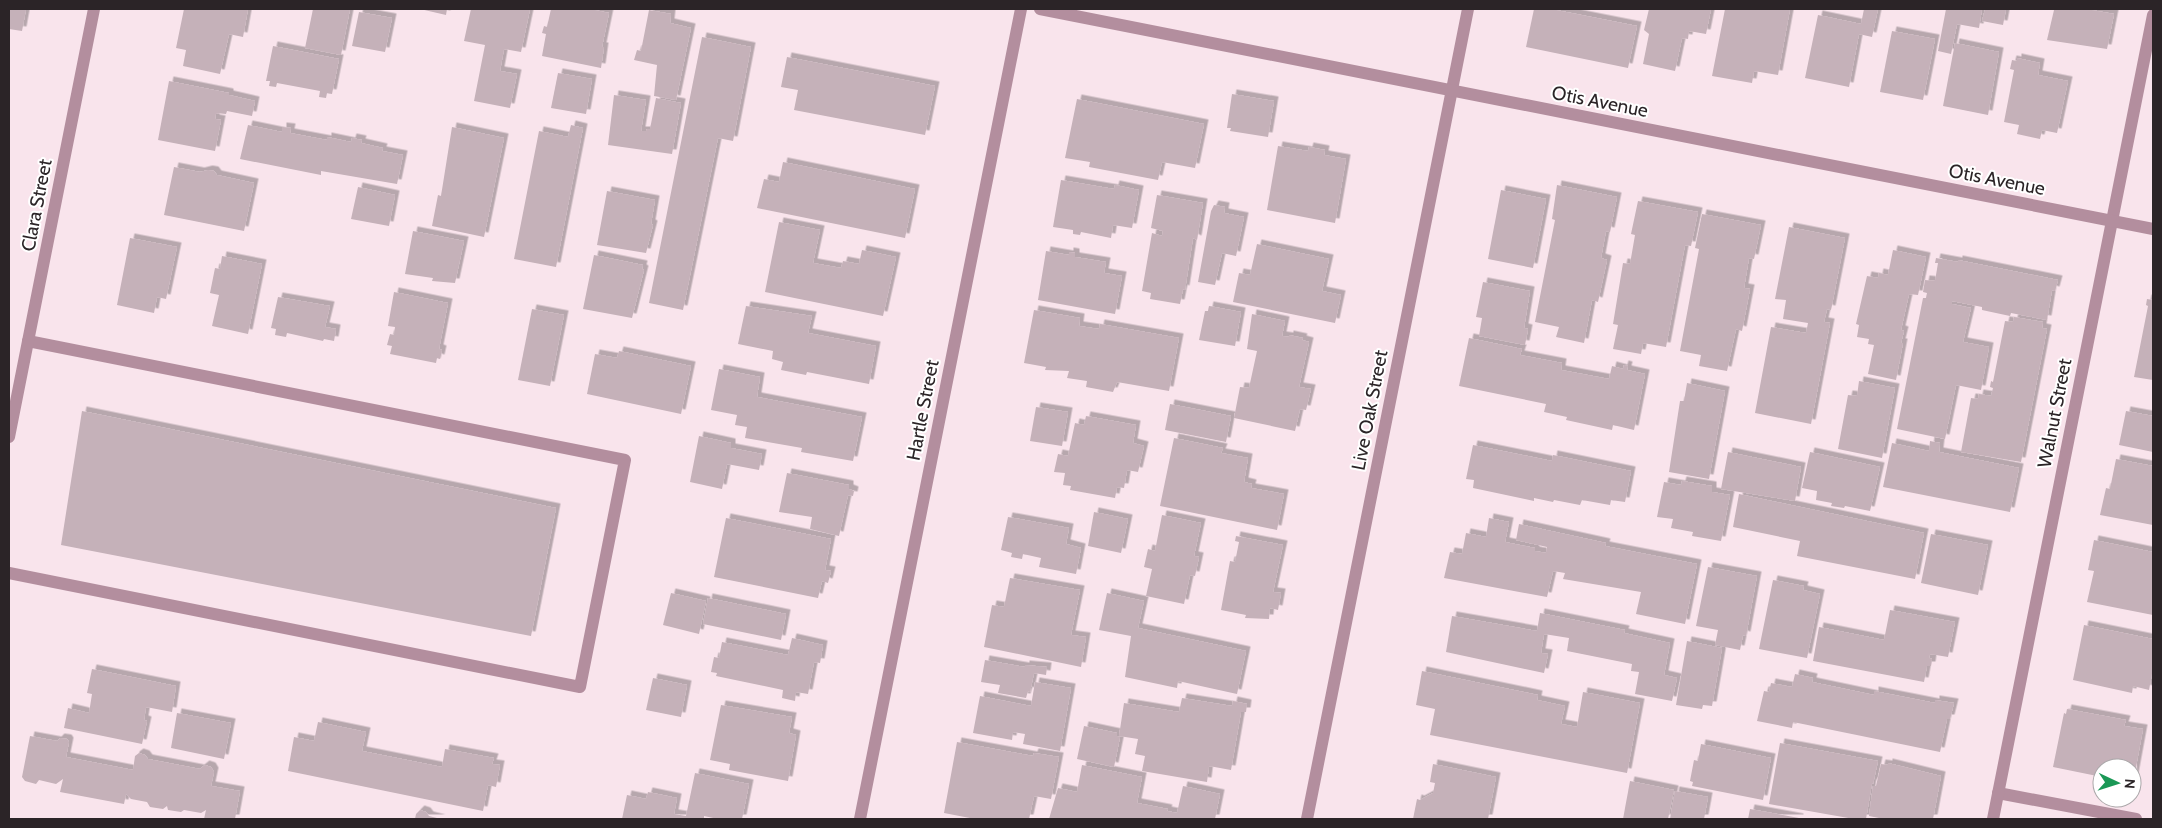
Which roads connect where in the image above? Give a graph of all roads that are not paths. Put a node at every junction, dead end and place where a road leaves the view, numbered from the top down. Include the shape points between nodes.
1 (94, 9) edge
2 (1021, 9) edge
3 (1040, 9) edge
4 (1468, 9) edge
5 (2153, 14) edge
6 (1452, 90) junction
7 (2112, 221) junction
8 (2153, 229) edge
9 (28, 341) junction
10 (9, 437) edge
11 (9, 573) edge
12 (1998, 793) junction
13 (860, 819) edge
14 (1307, 819) edge
15 (1993, 819) edge
16 (2136, 819) edge

1 - 9 street, Clara Street
2 - 13 street, Hartle Street
3 - 6 street, Otis Avenue
4 - 6 street, Live Oak Street
5 - 7 street, Walnut Street
6 - 7 street, Otis Avenue
6 - 14 street, Live Oak Street
7 - 8 street, Otis Avenue
7 - 12 street, Walnut Street
9 - 10 street, Clara Street
9 - 11 street via 625,460 580,687
12 - 15 street, Walnut Street
12 - 16 street

